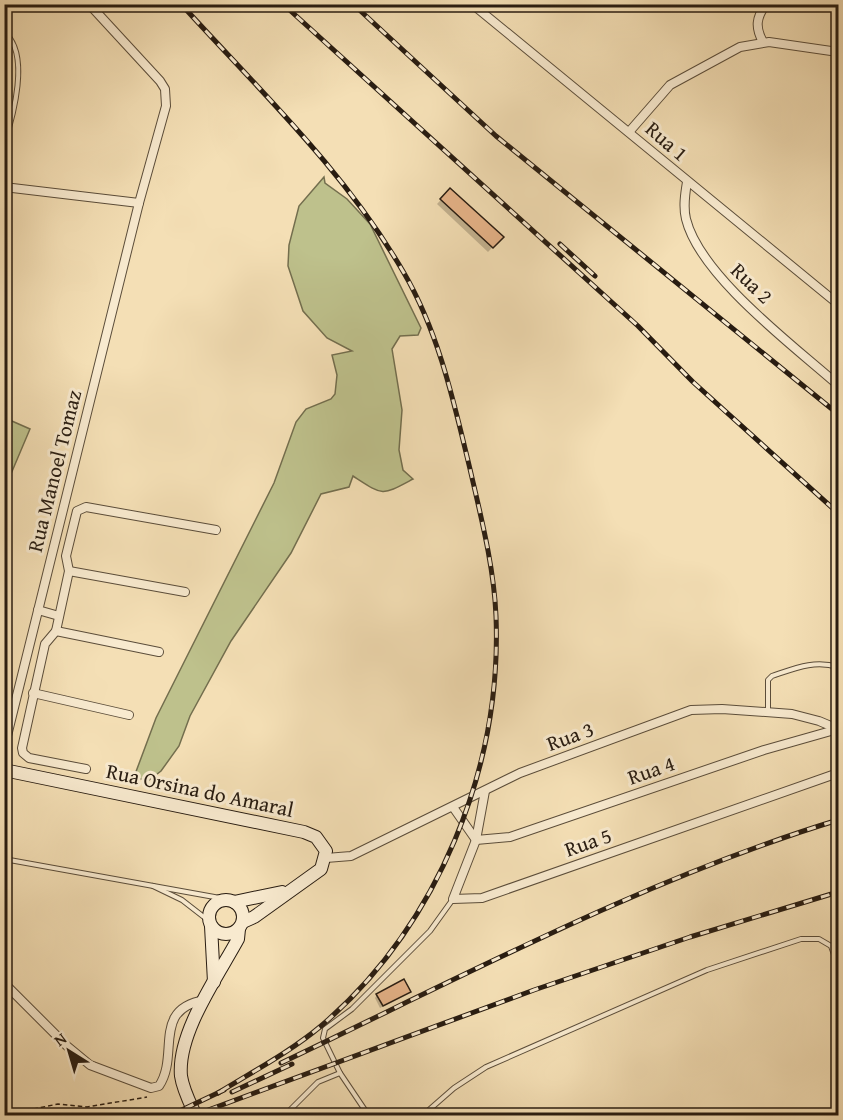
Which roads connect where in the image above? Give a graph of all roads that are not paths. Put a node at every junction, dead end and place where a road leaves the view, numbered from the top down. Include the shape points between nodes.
1 (89, 4) edge
2 (472, 4) edge
3 (766, 4) edge
4 (4, 32) edge
5 (763, 42) junction
6 (838, 52) edge
7 (4, 110) edge
8 (12, 112) junction
9 (629, 132) junction
10 (4, 144) edge
11 (687, 182) junction
12 (4, 187) edge
13 (139, 203) junction
14 (838, 304) edge
15 (838, 385) edge
16 (216, 531) dead end
17 (69, 571) junction
18 (184, 592) dead end
19 (38, 610) junction
20 (59, 616) junction
21 (56, 631) junction
22 (159, 652) dead end
23 (838, 667) edge
24 (33, 693) junction
25 (768, 712) junction
26 (129, 715) dead end
27 (838, 729) edge
28 (4, 748) edge
29 (86, 769) dead end
30 (4, 770) edge
31 (838, 773) edge
32 (485, 791) junction
33 (453, 807) junction
34 (476, 840) junction
35 (326, 858) junction
36 (4, 859) edge
37 (147, 884) junction
38 (292, 888) junction
39 (453, 899) junction
40 (232, 901) junction
41 (210, 923) junction
42 (241, 925) junction
43 (838, 966) edge
44 (4, 983) edge
45 (214, 983) junction
46 (205, 1000) junction
47 (340, 1073) junction
48 (196, 1116) edge
49 (284, 1116) edge
50 (369, 1116) edge
51 (422, 1116) edge

1 - 13 street, Rua Manoel Tomaz via 160,81 167,98
2 - 9 street, Rua 1
3 - 5 street via 757,26
4 - 8 lane via 15,45 17,56 18,80
5 - 6 street
5 - 9 street via 728,52 670,86
7 - 8 lane
8 - 10 lane
9 - 11 street, Rua 1
11 - 14 street, Rua 1
11 - 15 street, Rua 2 via 687,222 714,271
12 - 13 street
13 - 19 street, Rua Manoel Tomaz
16 - 17 street via 82,508 77,511 66,556
17 - 18 street
17 - 20 street
19 - 20 street
19 - 28 street, Rua Manoel Tomaz
20 - 21 street
21 - 22 street
21 - 24 street via 45,644
23 - 25 lane via 812,663 772,676 768,680
24 - 26 street
24 - 29 street via 23,753 29,758
25 - 27 street, Rua 3 via 810,718
25 - 32 street, Rua 3 via 691,710 520,773
27 - 34 street, Rua 4 via 510,837
30 - 35 street, Rua Orsina do Amaral via 304,832 322,844
31 - 39 street, Rua 5 via 482,898
32 - 33 street, Rua 3
32 - 34 street
33 - 34 street
33 - 35 street, Rua 3 via 351,856
34 - 39 street
35 - 38 street via 321,869
36 - 37 lane
37 - 40 lane
37 - 41 lane via 182,900
38 - 40 street
38 - 42 street
39 - 47 lane via 430,931 352,1009 325,1029 323,1038
40 - 41 street via 214,905
40 - 42 street via 243,912
41 - 42 street via 215,931 227,935
41 - 45 street
42 - 45 street via 238,939
43 - 51 lane via 831,946 819,939 801,939 707,970 486,1067
44 - 46 street via 90,1065 151,1088 164,1079 173,1021 187,1003
45 - 46 street
46 - 48 street via 183,1049 181,1066 185,1091
47 - 49 lane via 318,1082
47 - 50 lane

